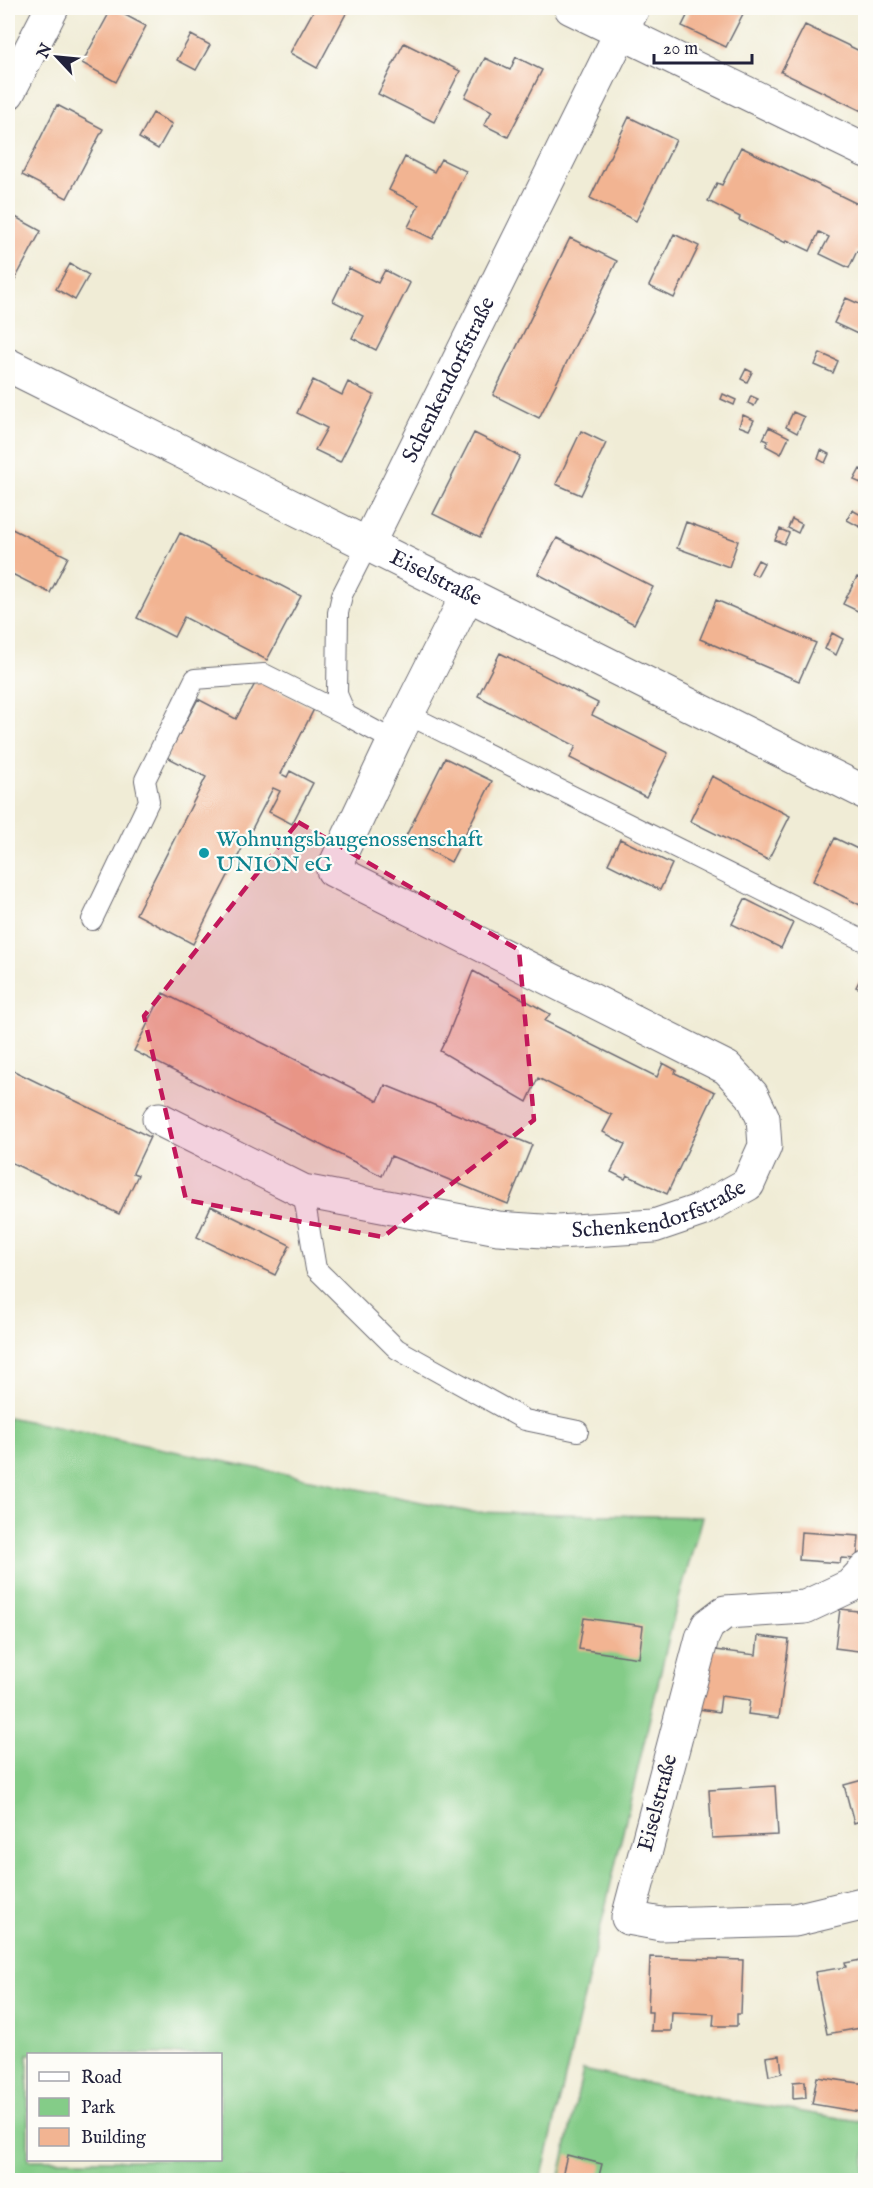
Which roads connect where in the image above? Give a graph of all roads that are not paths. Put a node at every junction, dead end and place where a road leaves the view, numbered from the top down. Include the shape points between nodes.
1 (52, 8) edge
2 (572, 8) edge
3 (627, 20) edge
4 (8, 93) edge
5 (866, 151) edge
6 (8, 365) edge
7 (368, 544) junction
8 (468, 594) junction
9 (346, 715) junction
10 (400, 728) junction
11 (866, 793) edge
12 (92, 920) dead end
13 (866, 942) edge
14 (159, 1119) dead end
15 (303, 1191) junction
16 (578, 1431) dead end
17 (866, 1569) edge
18 (866, 1904) edge

1 - 4 street
2 - 3 street
3 - 5 street
3 - 7 street, Schenkendorfstraße
6 - 7 street, Eiselstraße
7 - 8 street, Eiselstraße
7 - 9 lane, Schenkendorfstraße via 342,595 338,614 337,694
8 - 10 street, Schenkendorfstraße
8 - 11 street, Eiselstraße
9 - 10 lane
9 - 12 lane via 264,674 195,680 145,780 149,801
10 - 13 lane
10 - 15 street, Schenkendorfstraße via 333,870 728,1068 756,1102 763,1118 765,1146 748,1184 701,1210 654,1226 558,1232 498,1228
14 - 15 street, Schenkendorfstraße
15 - 16 lane via 316,1269 397,1349 525,1420
17 - 18 street, Eiselstraße via 850,1586 805,1607 725,1612 708,1625 628,1918 661,1924 795,1920

